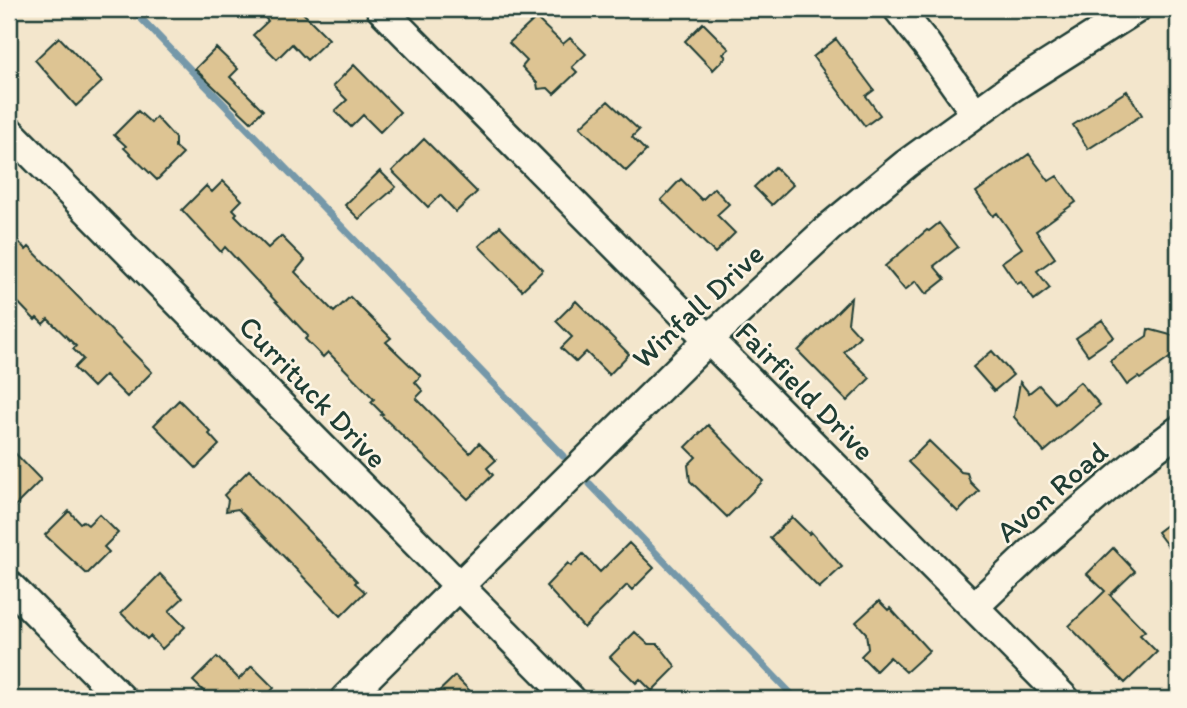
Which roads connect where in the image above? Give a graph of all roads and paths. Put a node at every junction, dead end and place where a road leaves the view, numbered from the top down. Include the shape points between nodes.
1 (381, 9) edge
2 (898, 9) edge
3 (1136, 9) edge
4 (975, 113) junction
5 (9, 131) edge
6 (708, 340) junction
7 (1178, 431) edge
8 (9, 586) edge
9 (459, 586) junction
10 (974, 607) junction
11 (122, 699) edge
12 (345, 699) edge
13 (570, 699) edge
14 (1065, 699) edge

1 - 6 street, Fairfield Drive
2 - 4 street
3 - 4 street, Winfall Drive
4 - 6 street, Winfall Drive via 842,216
5 - 9 street, Currituck Drive
6 - 9 street, Winfall Drive
6 - 10 street, Fairfield Drive
7 - 10 street, Avon Road via 1043,542
8 - 11 street
9 - 12 street, Winfall Drive
9 - 13 street, Currituck Drive
10 - 14 street, Fairfield Drive

